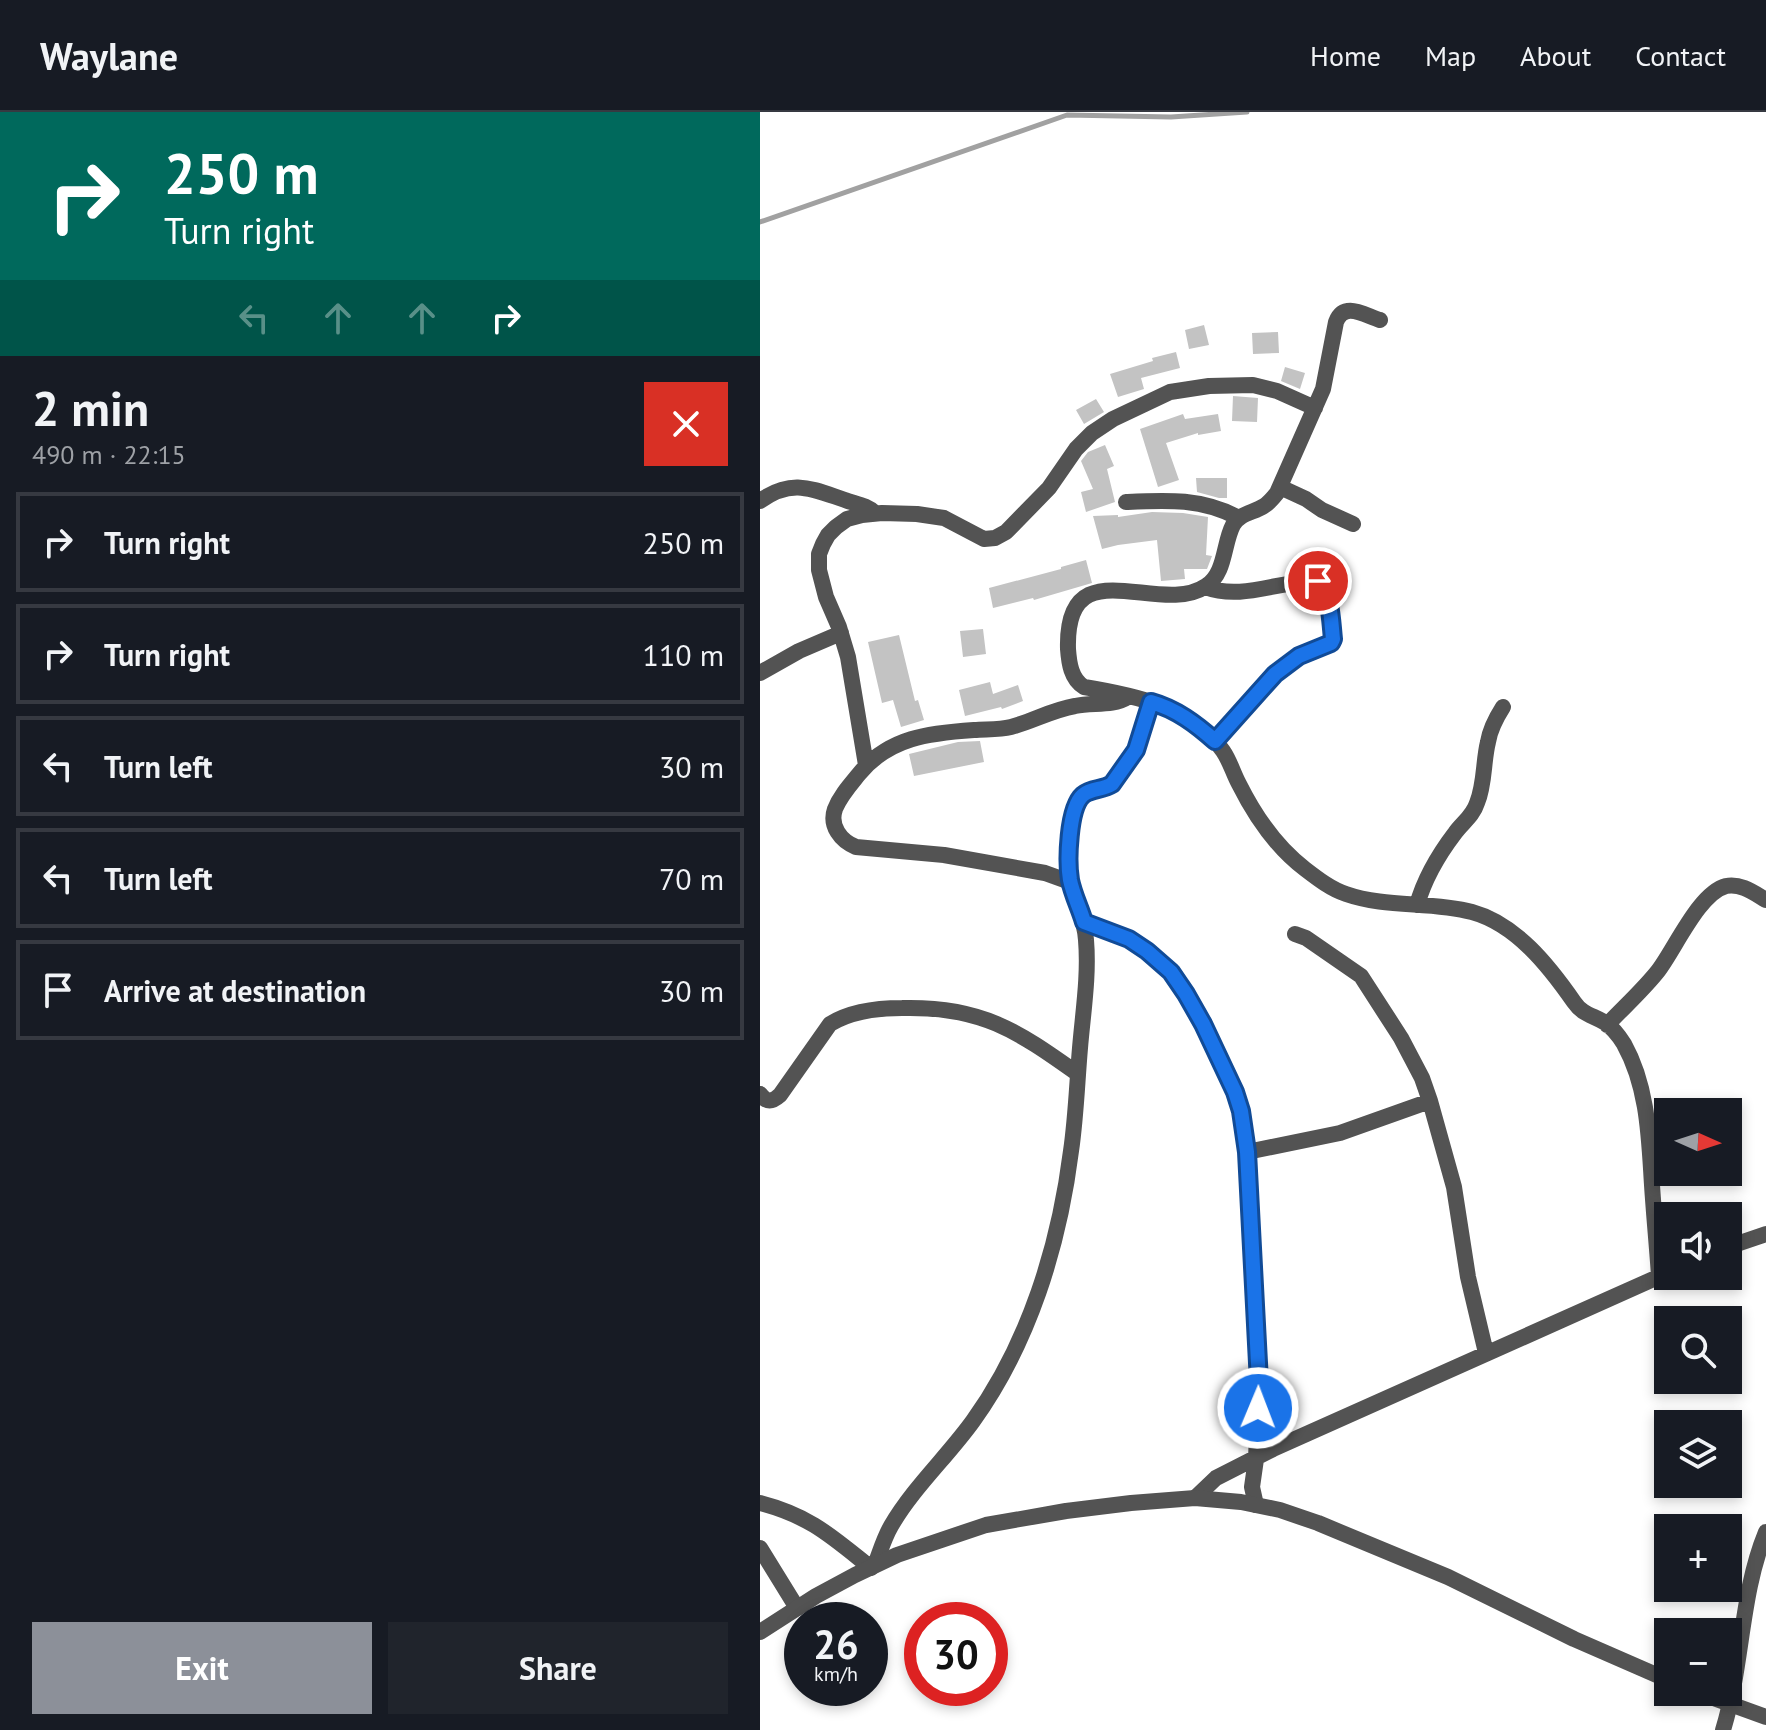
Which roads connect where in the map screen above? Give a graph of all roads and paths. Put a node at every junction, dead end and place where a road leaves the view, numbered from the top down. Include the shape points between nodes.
1 (1380, 320) dead end
2 (1315, 408) junction
3 (1280, 487) junction
4 (760, 501) edge
5 (1126, 502) dead end
6 (876, 514) junction
7 (1239, 518) junction
8 (1353, 524) dead end
9 (1205, 587) junction
10 (841, 633) junction
11 (760, 673) edge
12 (1129, 696) junction
13 (1151, 702) junction
14 (1503, 707) dead end
15 (1215, 741) junction
16 (866, 765) junction
17 (1070, 882) junction
18 (1766, 900) edge
19 (1417, 905) junction
20 (1084, 922) junction
21 (1295, 934) dead end
22 (1607, 1025) junction
23 (1078, 1074) junction
24 (760, 1094) edge
25 (1430, 1101) junction
26 (1247, 1152) junction
27 (1656, 1202) edge
28 (1766, 1234) edge
29 (1742, 1242) edge
30 (1654, 1278) edge
31 (1486, 1353) junction
32 (1256, 1459) junction
33 (1195, 1498) junction
34 (760, 1503) edge
35 (1256, 1505) junction
36 (1766, 1532) edge
37 (760, 1548) edge
38 (873, 1566) junction
39 (793, 1602) edge
40 (806, 1602) edge
41 (784, 1616) edge
42 (1742, 1631) edge
43 (760, 1632) edge
44 (1654, 1674) edge
45 (1730, 1706) edge
46 (1733, 1706) edge
47 (1766, 1717) edge
48 (1723, 1730) edge

1 - 2 street via 1354,311 1339,314
2 - 3 street
2 - 6 street via 1253,385 1170,392 1085,439 1049,488 995,538 984,539 935,516
3 - 7 street via 1266,505
3 - 8 street
4 - 6 street via 779,490 803,486
5 - 7 street via 1181,501 1217,507
6 - 10 street via 847,519 828,535 819,554 822,583
7 - 9 street via 1218,571
9 - 12 street via 1163,595 1107,590 1077,606 1069,630 1073,674 1084,687
9 - 15 street via 1237,592 1318,581 1324,587 1333,639 1275,674
10 - 11 street
10 - 16 street
12 - 13 street
12 - 16 street via 1112,704 1062,708 1011,727 908,740
13 - 15 street via 1186,718
13 - 17 street via 1136,750 1112,784 1087,792 1077,805
14 - 19 street via 1488,741 1478,803 1445,847
15 - 19 street via 1255,812 1291,857 1348,895
16 - 17 street via 834,813 836,830 850,845 944,855
17 - 20 street
18 - 22 street via 1736,885 1710,895 1658,971
19 - 22 street via 1470,912 1499,923 1556,976 1579,1009
20 - 23 street via 1086,987
20 - 26 street via 1129,939 1171,972 1235,1092
21 - 25 street via 1361,976 1401,1038
22 - 27 street via 1630,1057 1644,1101
23 - 24 street via 1029,1039 969,1013 885,1008 830,1024 780,1095 769,1101
23 - 38 street via 1072,1150 1057,1230 1017,1345 971,1424 891,1526
25 - 26 street via 1362,1127
25 - 31 street via 1454,1187
26 - 32 street via 1259,1382
28 - 29 street
30 - 31 street
31 - 32 street
32 - 33 street via 1216,1478
32 - 35 street
33 - 35 street
33 - 38 street via 986,1525
34 - 38 street via 815,1524
35 - 44 street via 1386,1550
36 - 42 street via 1752,1570
37 - 39 street
38 - 40 street
41 - 43 street
45 - 48 street
46 - 47 street

